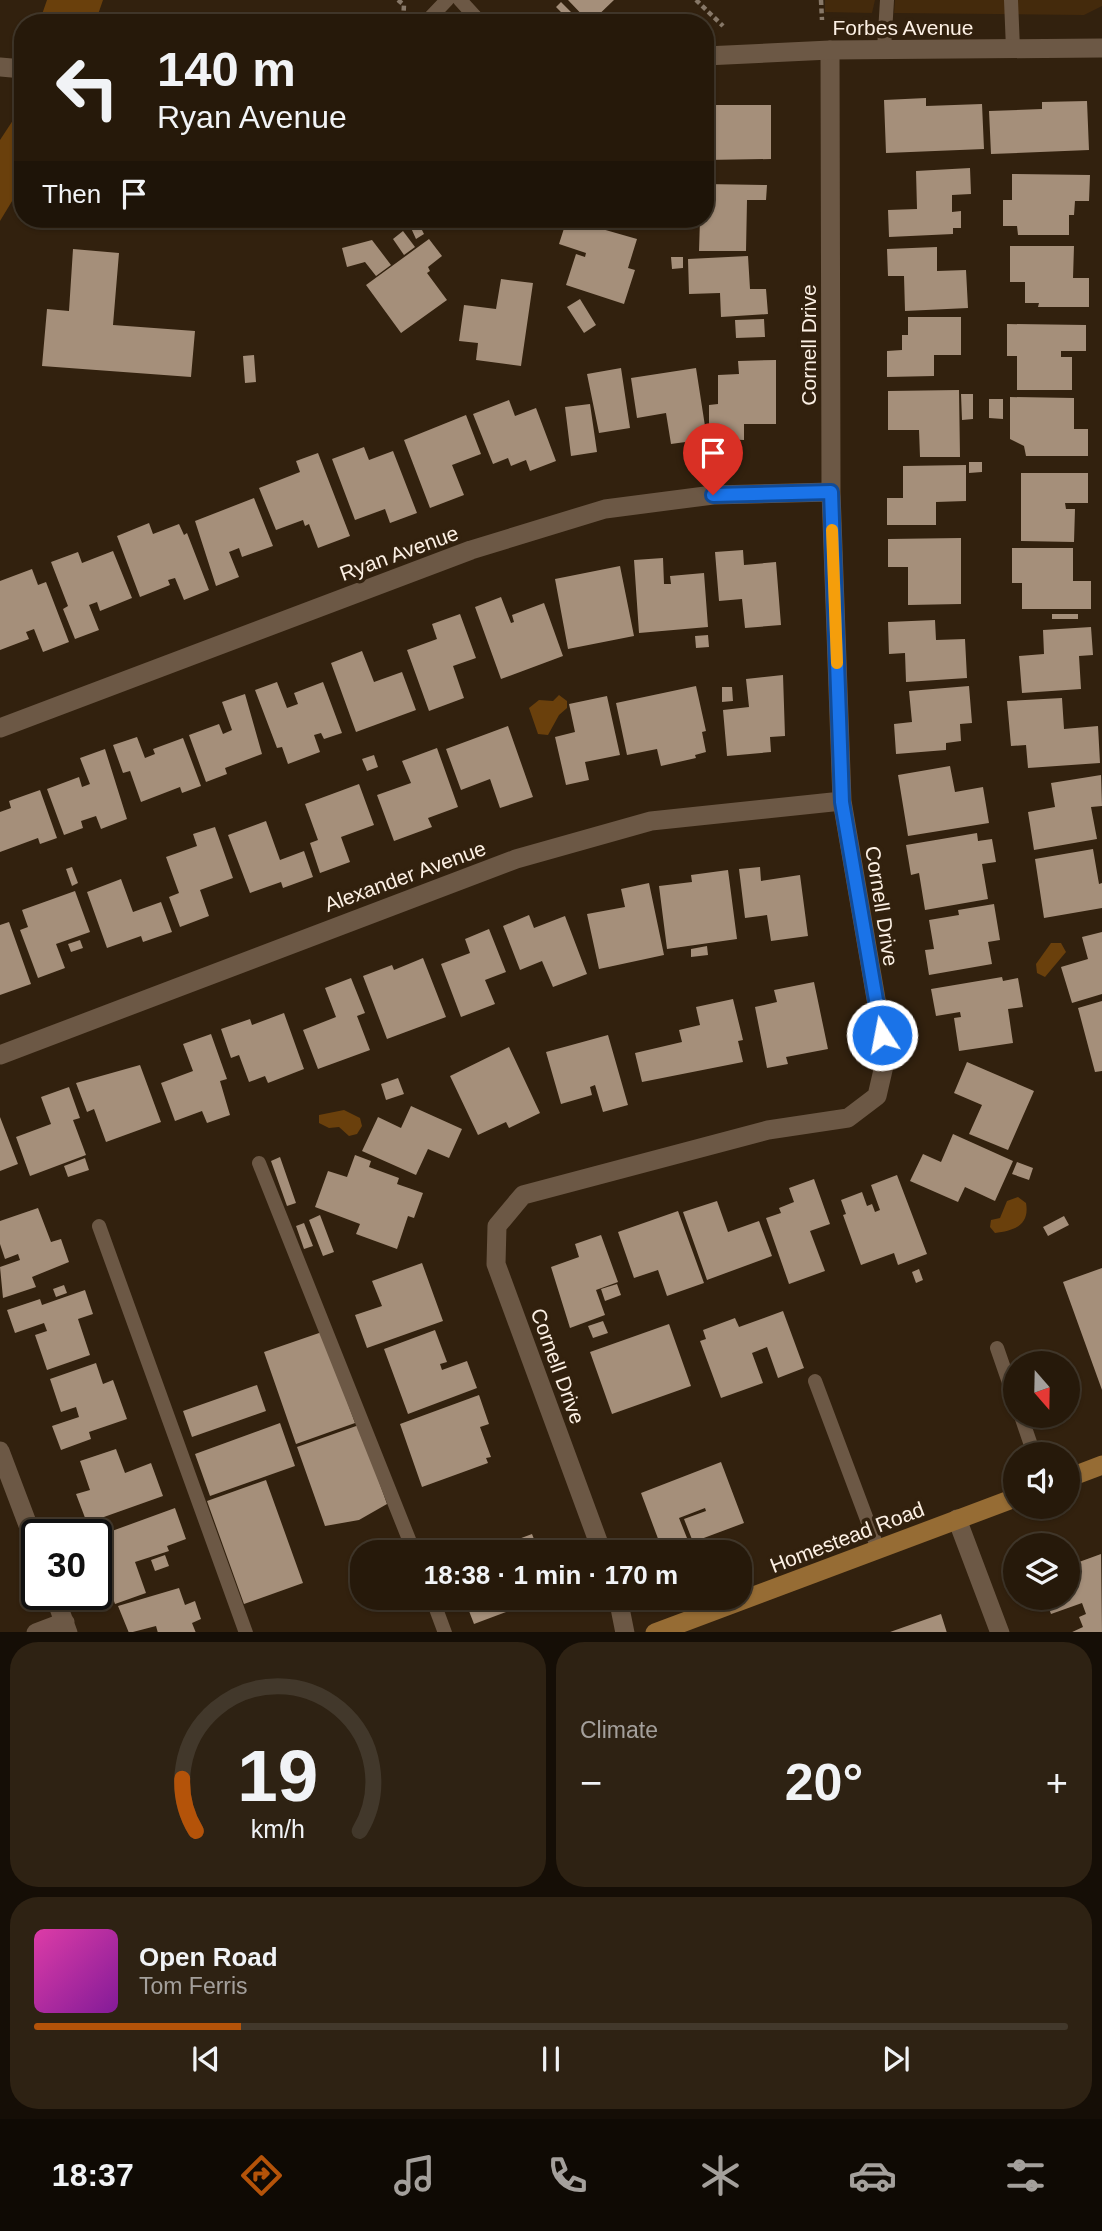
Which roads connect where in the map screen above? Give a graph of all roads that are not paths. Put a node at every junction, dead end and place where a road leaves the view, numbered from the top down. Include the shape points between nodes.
1 (447, 0) edge
2 (460, 0) edge
3 (887, 0) edge
4 (1011, 0) edge
5 (434, 14) edge
6 (473, 14) edge
7 (1102, 48) edge
8 (884, 49) junction
9 (1013, 49) junction
10 (830, 50) junction
11 (714, 56) edge
12 (831, 492) junction
13 (0, 728) edge
14 (842, 802) junction
15 (0, 1055) edge
16 (259, 1164) dead end
17 (99, 1226) dead end
18 (997, 1348) dead end
19 (1003, 1365) edge
20 (815, 1381) dead end
21 (0, 1451) edge
22 (1102, 1465) edge
23 (1080, 1473) edge
24 (1003, 1502) edge
25 (26, 1519) edge
26 (957, 1519) junction
27 (409, 1540) edge
28 (598, 1540) edge
29 (878, 1549) junction
30 (60, 1610) edge
31 (436, 1610) edge
32 (620, 1610) edge
33 (66, 1627) edge
34 (41, 1632) edge
35 (246, 1632) edge
36 (445, 1632) edge
37 (625, 1632) edge
38 (658, 1632) edge
39 (1000, 1632) edge

1 - 5 lane
2 - 6 lane
3 - 8 lane
4 - 9 lane
7 - 9 street, Forbes Avenue
8 - 9 street, Forbes Avenue
8 - 10 street, Forbes Avenue
10 - 11 street, Forbes Avenue
10 - 12 street, Cornell Drive
12 - 13 street, Ryan Avenue via 713,495 606,509 471,550
12 - 14 street, Cornell Drive
14 - 15 street, Alexander Avenue via 651,821 516,859
14 - 28 street, Cornell Drive via 886,1057 877,1096 848,1118 768,1130 523,1195 497,1226 496,1264
16 - 27 lane
17 - 35 lane
18 - 19 lane
20 - 29 lane
21 - 25 street
22 - 23 main road
24 - 26 main road, Homestead Road
26 - 29 main road, Homestead Road
26 - 39 street
29 - 38 main road, Homestead Road
30 - 33 street
31 - 36 lane
32 - 37 street
33 - 34 street

